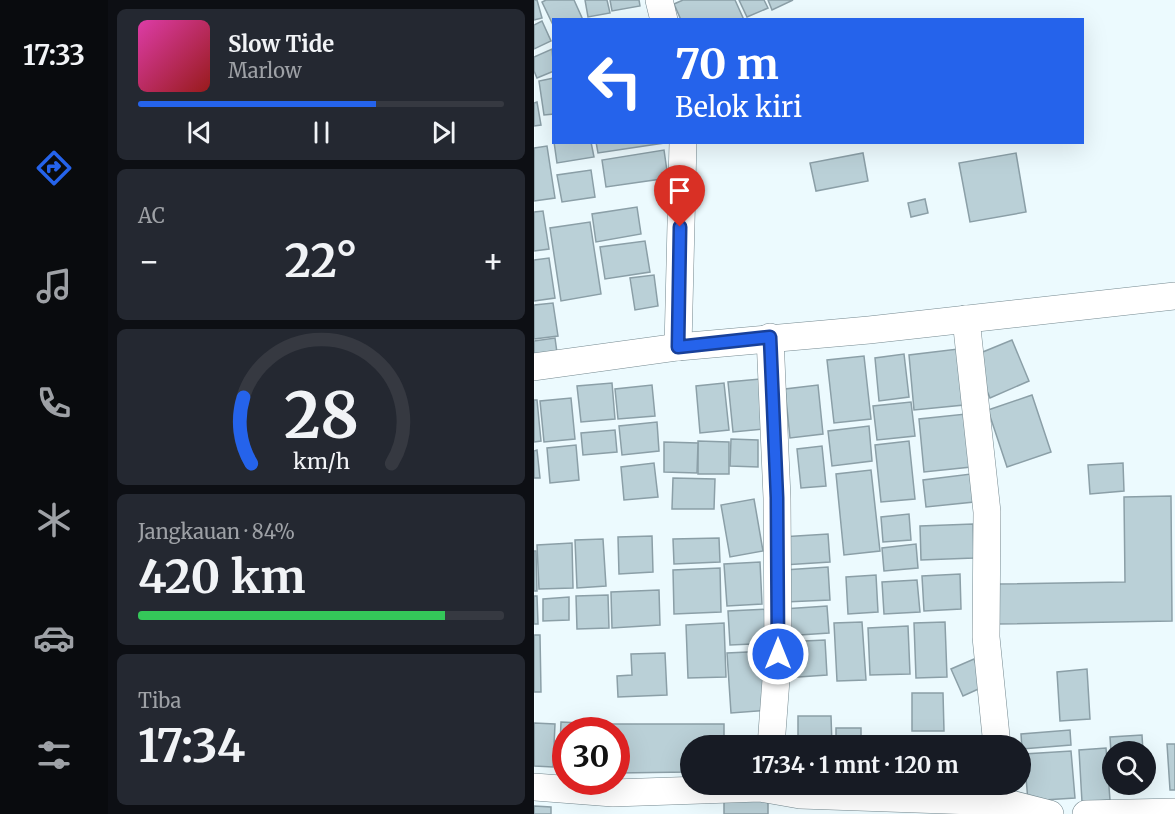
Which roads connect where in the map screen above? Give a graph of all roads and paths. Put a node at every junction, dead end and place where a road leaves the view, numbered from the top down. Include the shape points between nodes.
1 (659, 0) edge
2 (664, 18) edge
3 (683, 144) edge
4 (1175, 296) edge
5 (966, 319) junction
6 (770, 337) junction
7 (678, 347) junction
8 (534, 367) edge
9 (772, 735) edge
10 (996, 735) edge
11 (534, 787) edge
12 (680, 791) edge
13 (1007, 795) edge
14 (1175, 812) edge
15 (1050, 814) edge
16 (1086, 814) edge

1 - 2 street
3 - 7 street
4 - 5 street
5 - 6 street
5 - 10 street via 987,512 986,638
6 - 7 street
6 - 9 street via 778,630
7 - 8 street
11 - 12 street via 614,793
13 - 15 street
14 - 16 street

